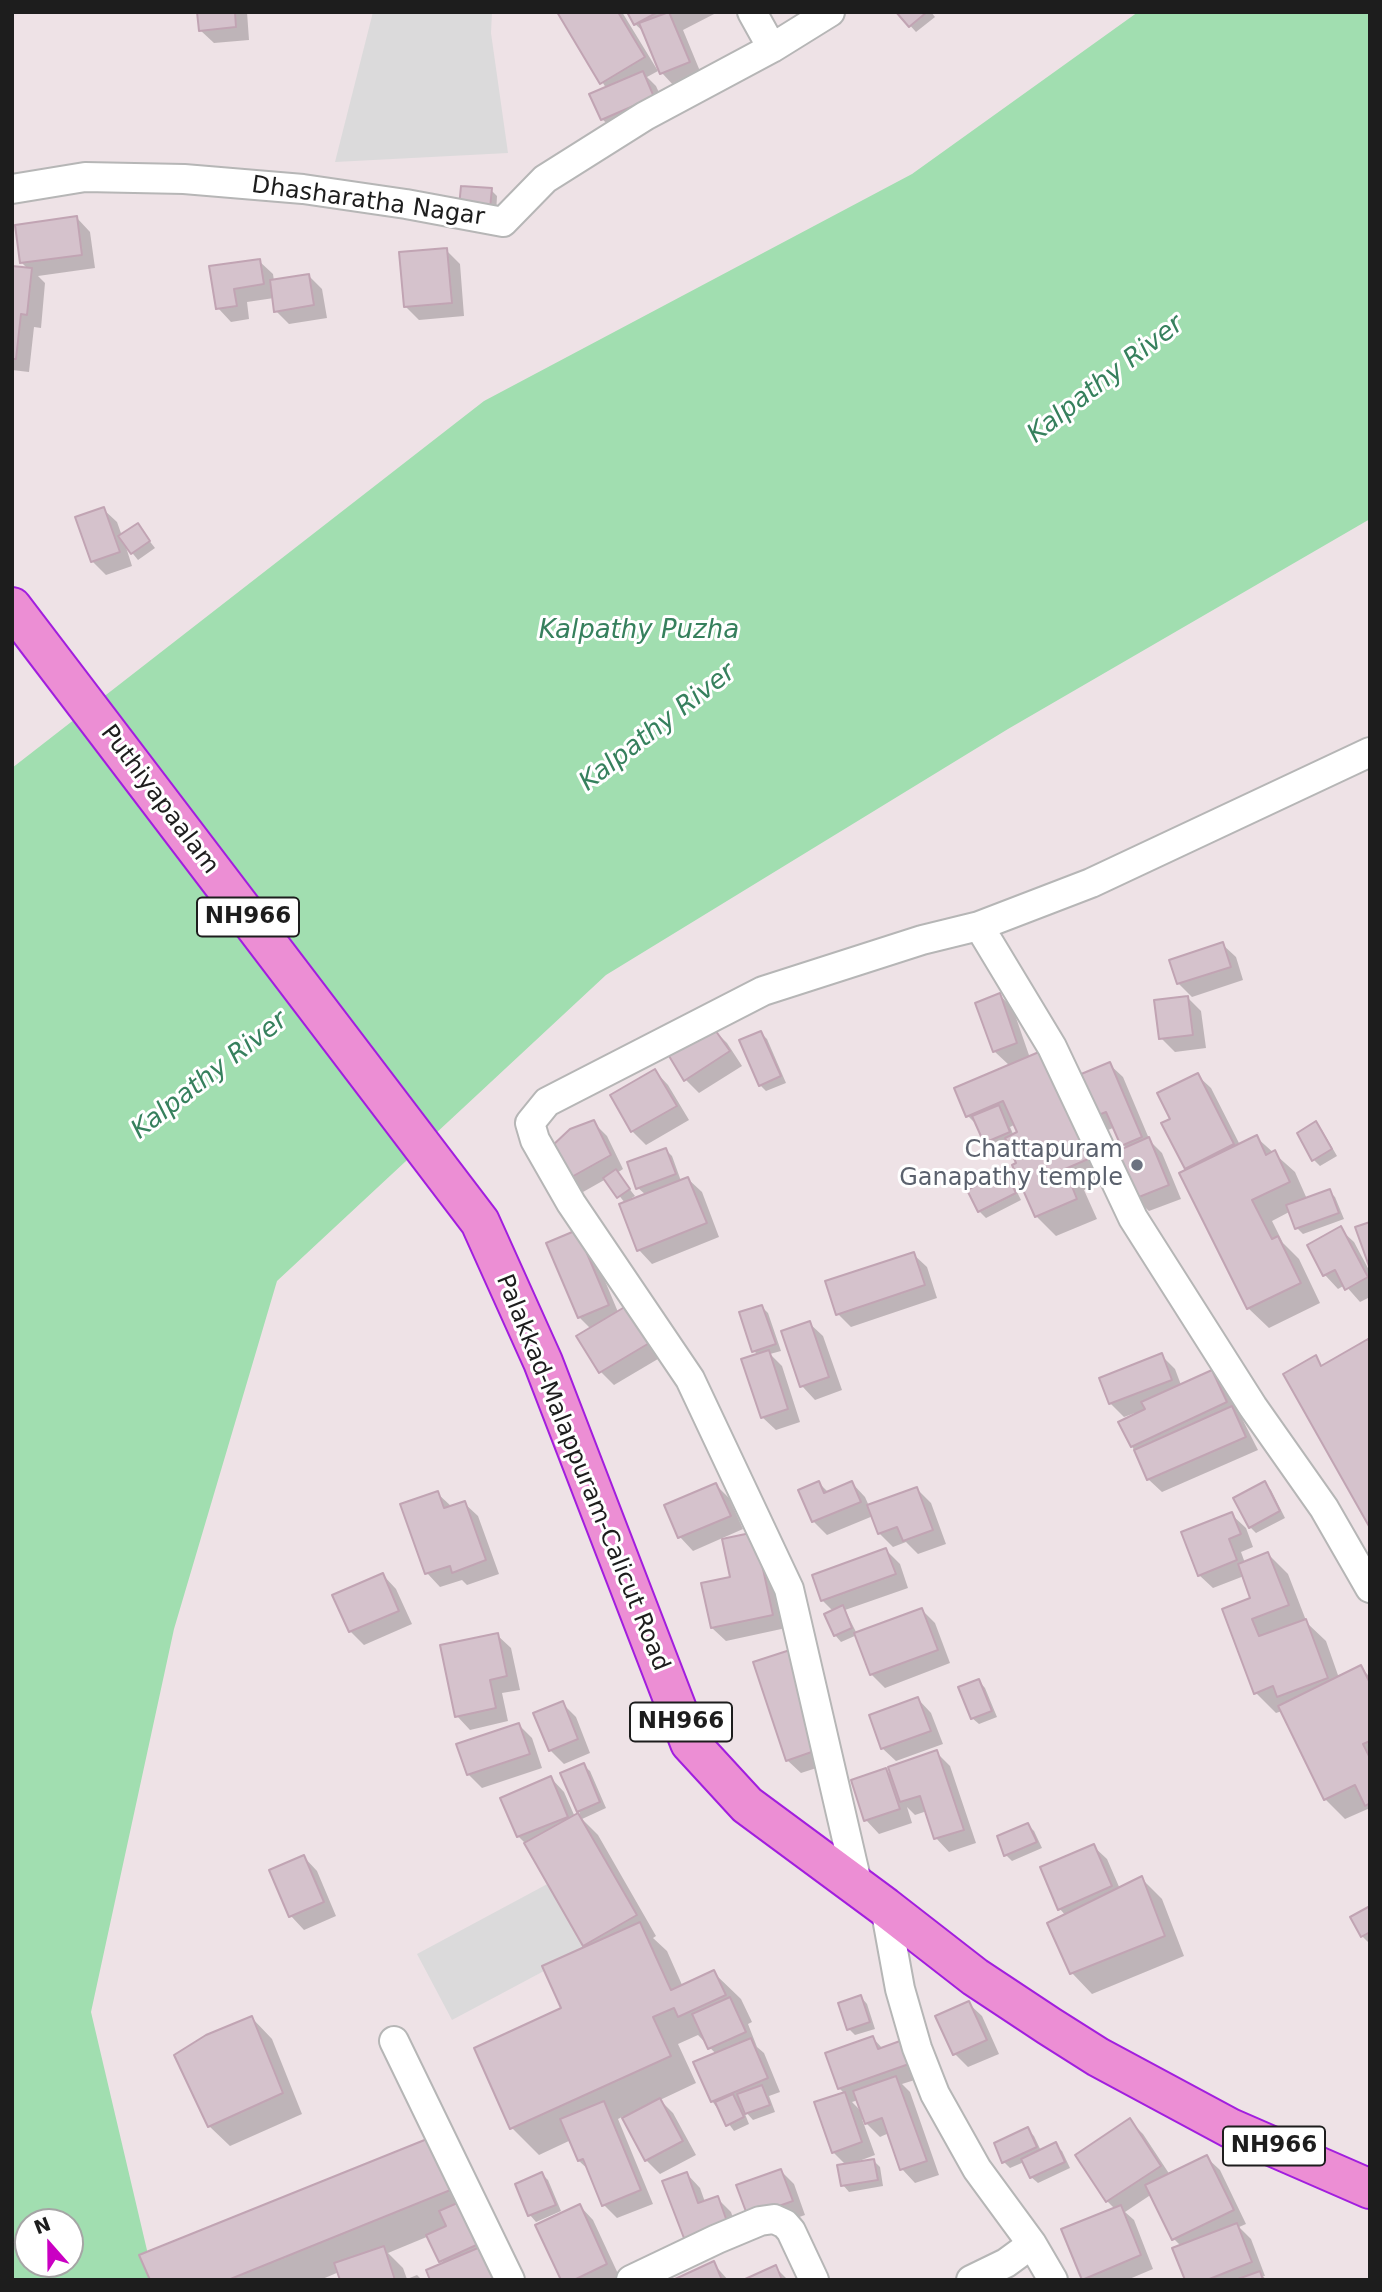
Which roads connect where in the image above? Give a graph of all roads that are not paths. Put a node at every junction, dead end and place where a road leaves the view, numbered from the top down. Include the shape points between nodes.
1 (752, 12) edge
2 (830, 12) edge
3 (772, 48) junction
4 (12, 189) edge
5 (14, 610) edge
6 (1370, 752) edge
7 (979, 926) junction
8 (480, 1222) joint
9 (1370, 1588) edge
10 (872, 1897) junction
11 (394, 2041) dead end
12 (1370, 2189) edge
13 (1032, 2244) junction
14 (510, 2280) edge
15 (631, 2280) edge
16 (814, 2280) edge
17 (971, 2280) edge
18 (1053, 2280) edge

1 - 3 street
2 - 3 street, Dhasharatha Nagar
3 - 4 street, Dhasharatha Nagar via 645,116 545,179 503,222 406,204 184,178 85,177
5 - 8 highway, Puthiyapaalam / NH966
6 - 7 street via 1091,883
7 - 9 street via 1052,1047 1133,1218 1253,1407 1324,1508
7 - 10 street via 763,991 547,1102 530,1123 571,1203 690,1379 789,1589
8 - 10 highway, Palakkad-Malappuram-Calicut Road / NH966 via 543,1362 690,1743 747,1805
10 - 12 highway, Palakkad-Malappuram-Calicut Road / NH966 via 975,1977 1098,2057 1230,2128
10 - 13 street via 916,2048 935,2094 977,2169
11 - 14 street
13 - 17 street
13 - 18 street
15 - 16 street via 717,2239 774,2219 791,2231

